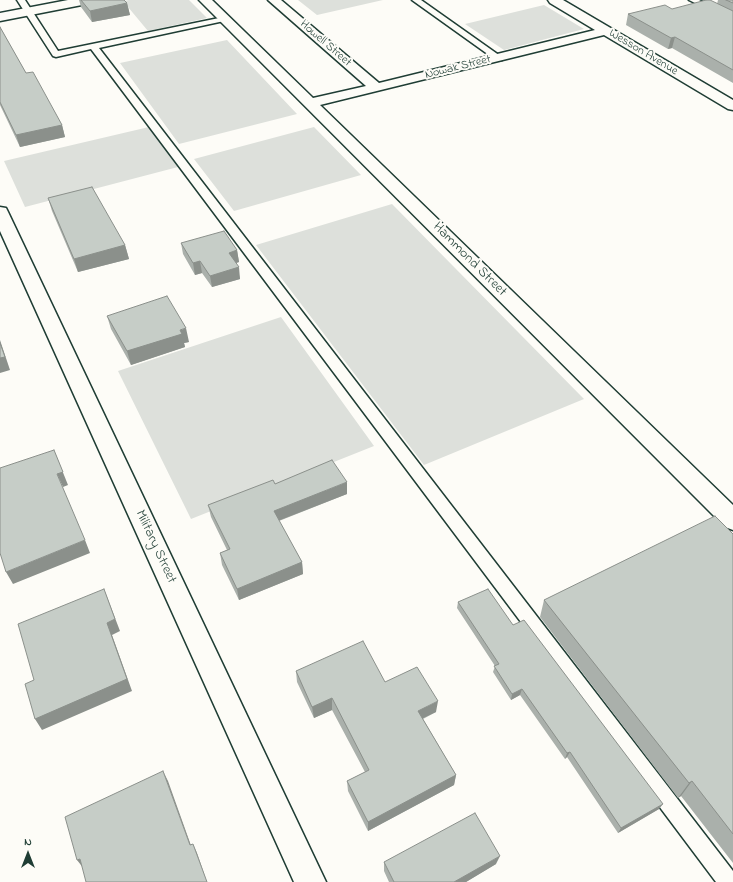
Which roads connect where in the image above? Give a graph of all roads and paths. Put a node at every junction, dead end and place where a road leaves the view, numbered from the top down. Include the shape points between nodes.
1 (20, 0) edge
2 (87, 0) edge
3 (205, 0) edge
4 (274, 0) edge
5 (416, 0) edge
6 (554, 0) edge
7 (693, 0) edge
8 (28, 12) junction
9 (0, 17) edge
10 (224, 19) junction
11 (733, 20) edge
12 (605, 31) junction
13 (94, 46) junction
14 (499, 58) junction
15 (376, 88) junction
16 (309, 103) junction
17 (733, 106) edge
18 (0, 212) edge
19 (733, 520) edge
20 (310, 882) edge
21 (729, 882) edge

1 - 8 lane
2 - 8 street
3 - 10 street, Hammond Street
4 - 15 street, Howell Street
5 - 14 lane
6 - 12 street, Wesson Avenue
7 - 11 lane
8 - 9 street
8 - 13 lane via 56,54
10 - 13 lane
10 - 16 street, Hammond Street
12 - 14 street, Nowak Street
12 - 17 street, Wesson Avenue
13 - 21 lane
14 - 15 street, Nowak Street
15 - 16 street, Nowak Street
16 - 19 street, Hammond Street
18 - 20 street, Military Street

